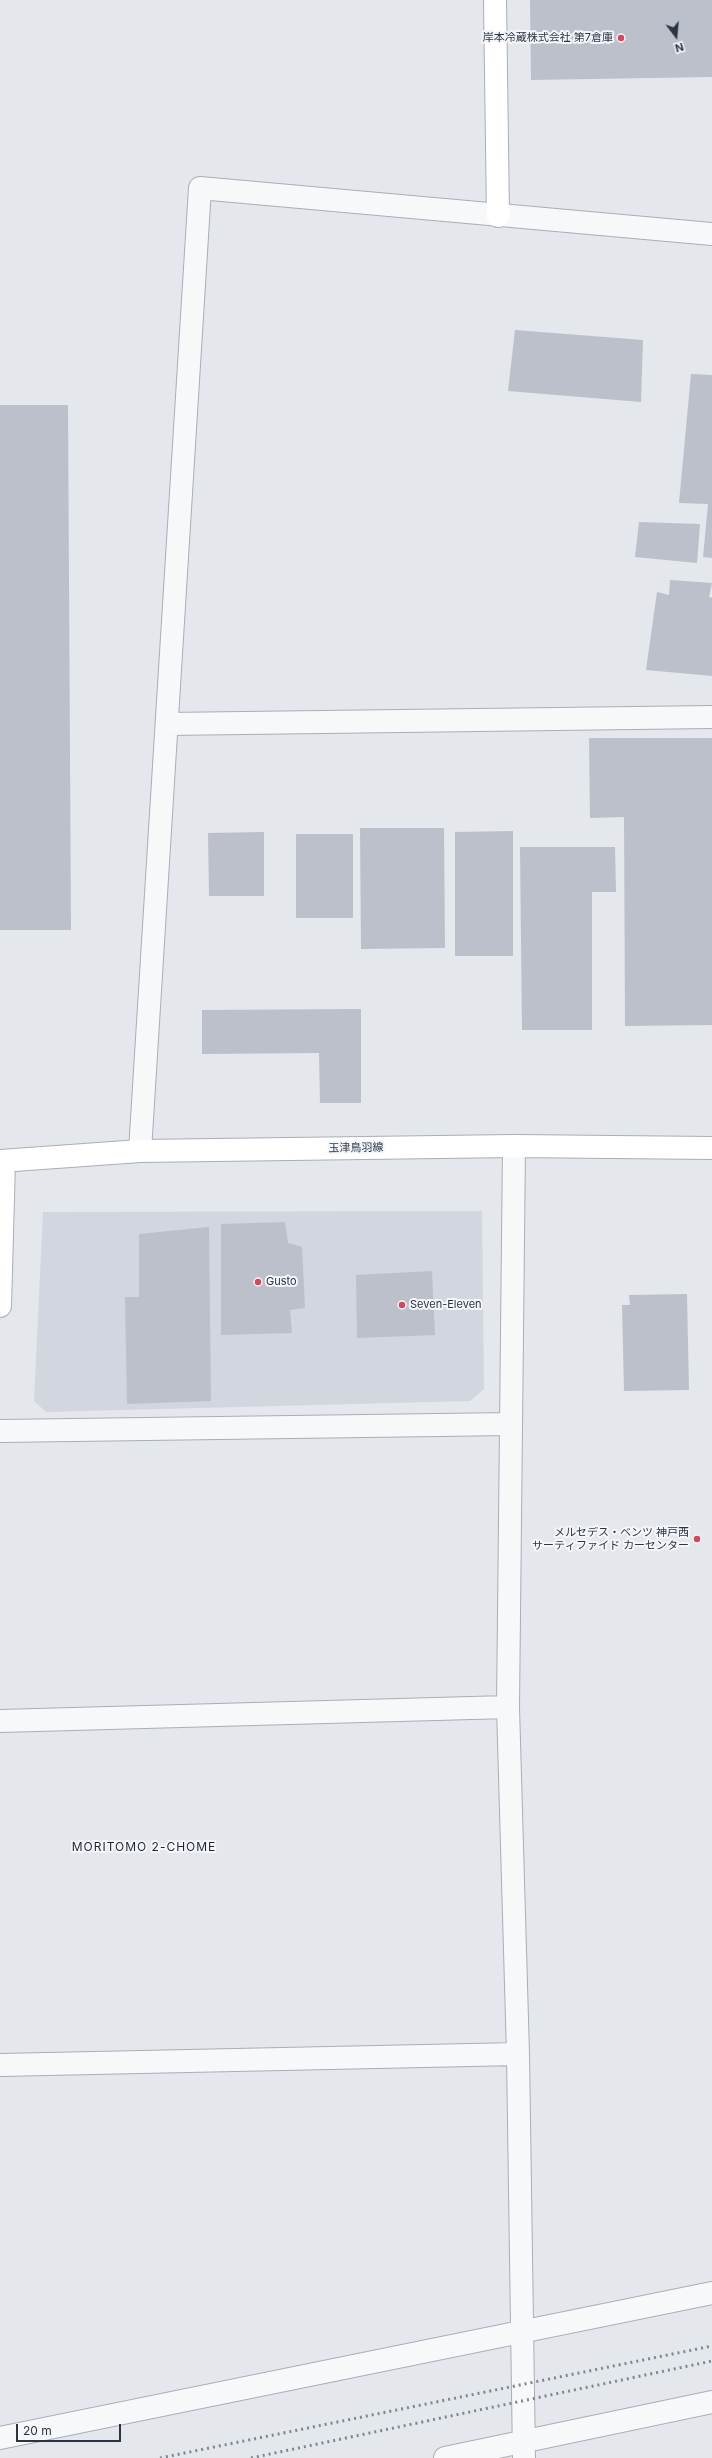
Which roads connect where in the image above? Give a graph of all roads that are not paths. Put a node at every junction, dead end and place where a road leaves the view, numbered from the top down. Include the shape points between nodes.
1 (495, 0) edge
2 (498, 216) junction
3 (712, 234) edge
4 (712, 717) edge
5 (167, 724) junction
6 (514, 1146) junction
7 (712, 1148) edge
8 (140, 1151) junction
9 (2, 1161) edge
10 (0, 1306) edge
11 (511, 1424) junction
12 (0, 1431) edge
13 (508, 1708) junction
14 (0, 1721) edge
15 (518, 2054) junction
16 (0, 2065) edge
17 (712, 2293) edge
18 (522, 2330) junction
19 (712, 2402) edge
20 (0, 2438) edge
21 (524, 2449) edge
22 (445, 2458) edge

1 - 2 street
2 - 3 street
2 - 5 street via 200,188
4 - 5 street
5 - 8 street
6 - 7 street, 玉津鳥羽線
6 - 8 street, 玉津鳥羽線
6 - 11 street
8 - 9 street, 玉津鳥羽線
9 - 10 street
11 - 12 street
11 - 13 street
13 - 14 street
13 - 15 street
15 - 16 street
15 - 18 street
17 - 18 street
18 - 20 street
18 - 21 street
19 - 21 street
21 - 22 street

